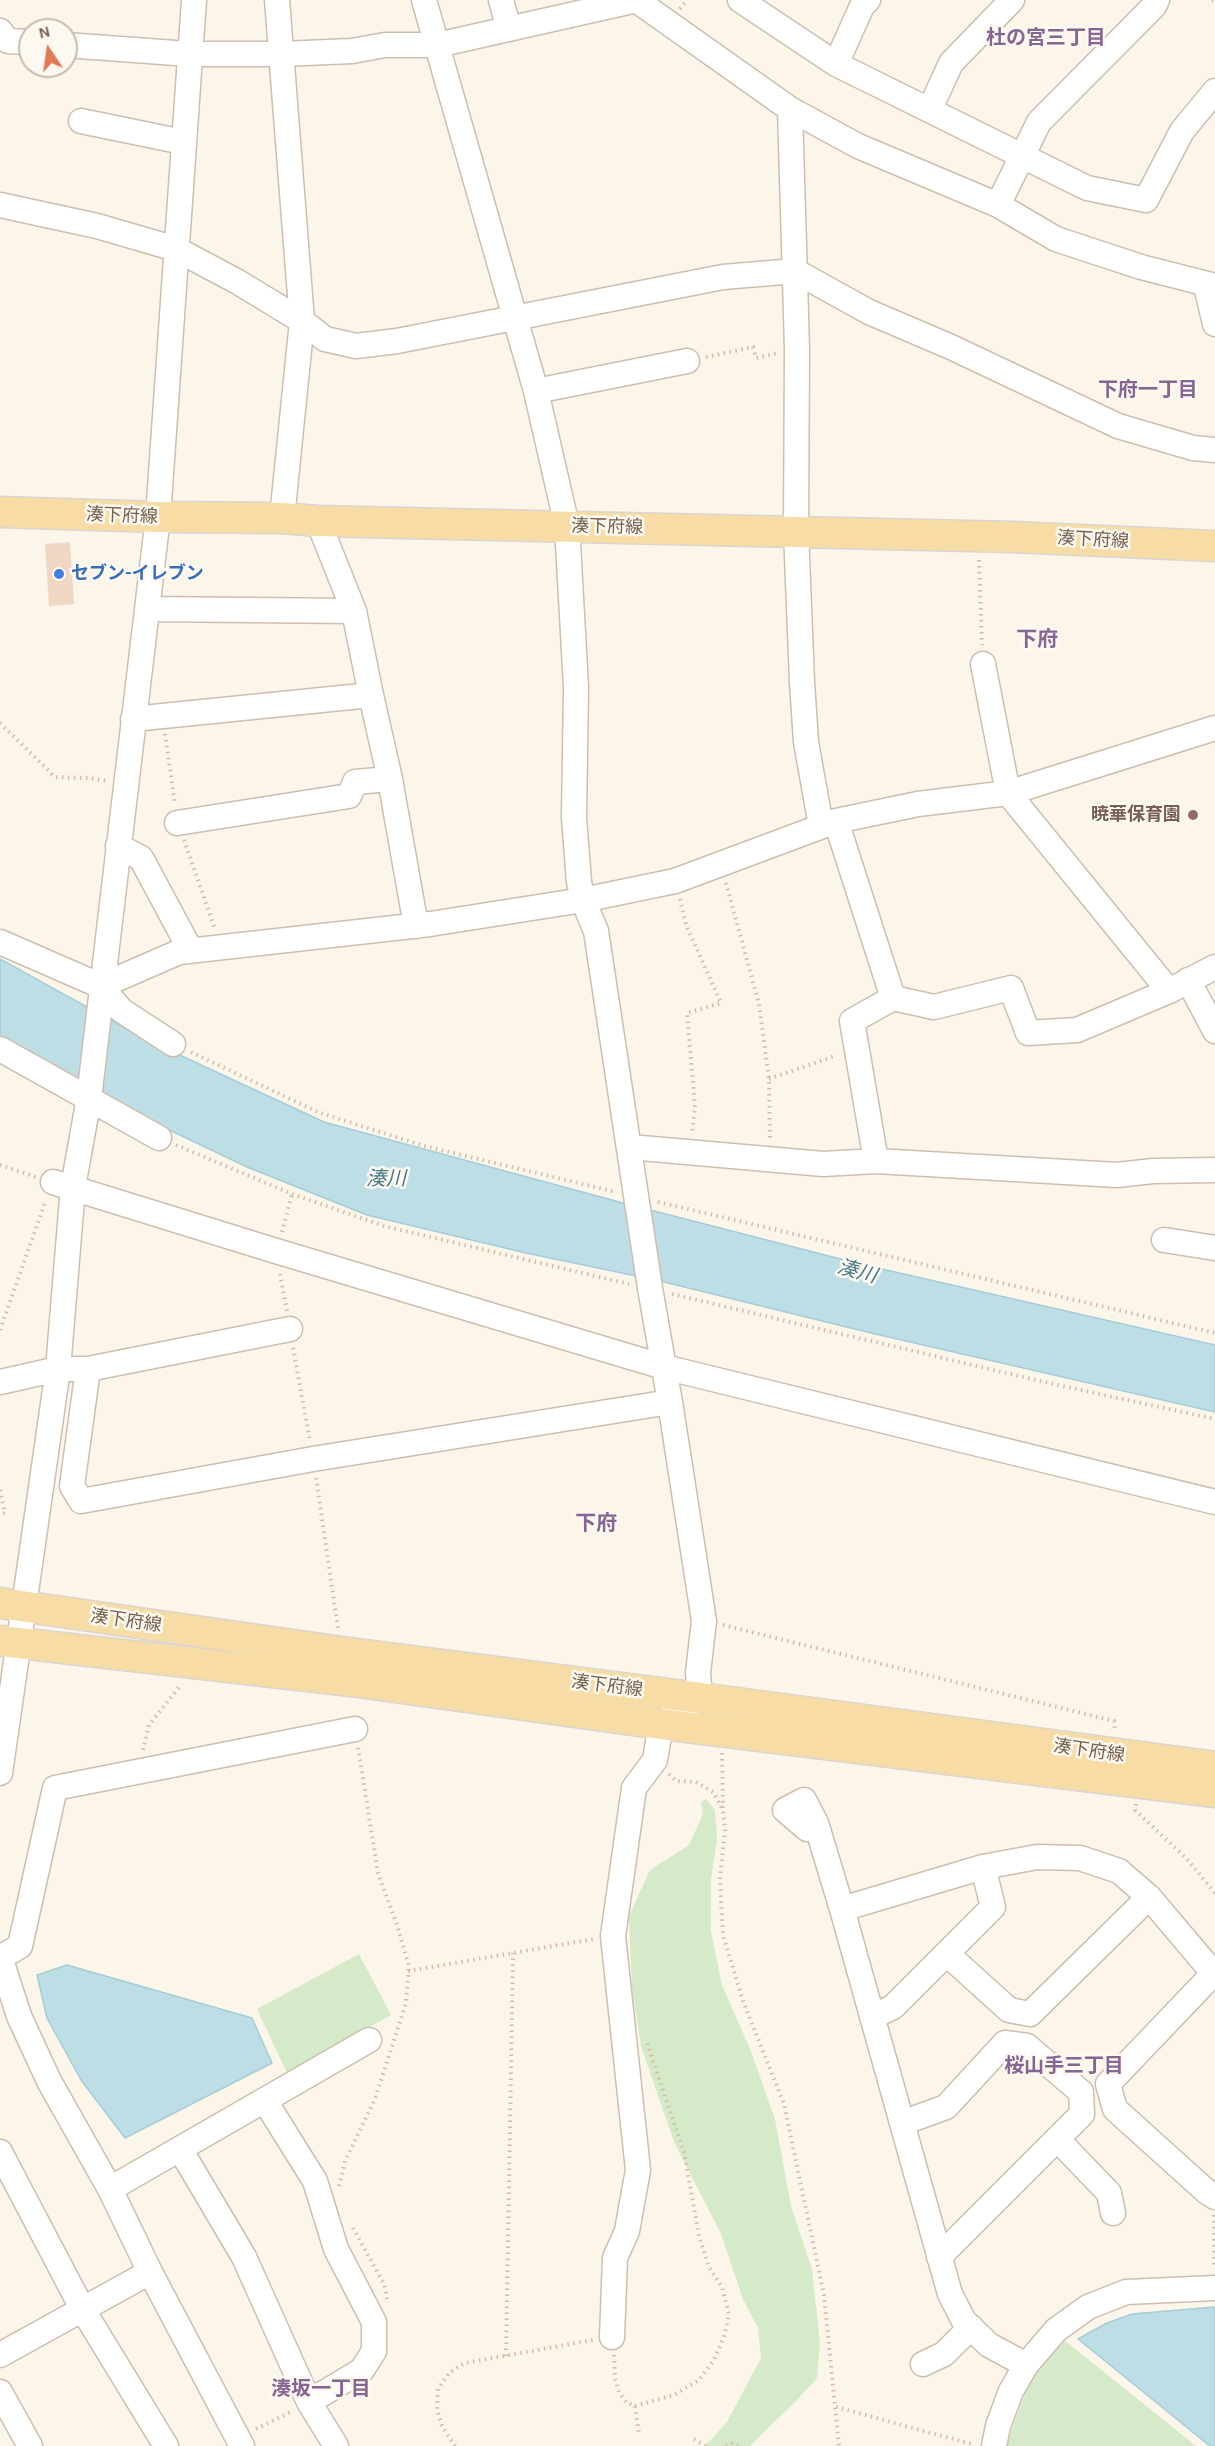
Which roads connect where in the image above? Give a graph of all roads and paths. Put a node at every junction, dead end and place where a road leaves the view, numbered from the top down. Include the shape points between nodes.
1 (194, 0) edge
2 (277, 0) edge
3 (424, 0) edge
4 (501, 0) edge
5 (636, 0) edge
6 (740, 0) edge
7 (868, 0) edge
8 (1012, 0) edge
9 (1157, 0) edge
10 (509, 29) junction
11 (0, 31) edge
12 (18, 41) edge
13 (437, 45) junction
14 (78, 46) edge
15 (189, 54) junction
16 (281, 54) junction
17 (836, 64) junction
18 (1212, 101) edge
19 (790, 108) junction
20 (930, 109) junction
21 (81, 121) dead end
22 (183, 142) junction
23 (1023, 156) junction
24 (0, 205) edge
25 (998, 205) junction
26 (176, 249) junction
27 (795, 271) junction
28 (1210, 286) edge
29 (514, 316) junction
30 (302, 321) junction
31 (1215, 324) edge
32 (797, 349) junction
33 (687, 361) joint
34 (536, 391) junction
35 (1215, 450) edge
36 (0, 512) edge
37 (158, 517) junction
38 (282, 518) junction
39 (318, 521) junction
40 (567, 526) junction
41 (796, 531) junction
42 (978, 536) junction
43 (1215, 546) edge
44 (147, 609) junction
45 (354, 611) junction
46 (983, 664) joint
47 (371, 695) junction
48 (133, 718) junction
49 (0, 723) edge
50 (1215, 728) edge
51 (390, 779) junction
52 (125, 784) junction
53 (1008, 793) junction
54 (177, 823) dead end
55 (828, 824) junction
56 (118, 846) junction
57 (722, 865) junction
58 (675, 881) junction
59 (583, 900) junction
60 (416, 926) junction
61 (0, 942) edge
62 (191, 951) junction
63 (1215, 967) edge
64 (101, 986) junction
65 (1179, 986) junction
66 (893, 998) junction
67 (1215, 1031) edge
68 (173, 1044) joint
69 (856, 1048) junction
70 (0, 1049) edge
71 (769, 1079) junction
72 (89, 1098) junction
73 (159, 1138) joint
74 (630, 1147) junction
75 (689, 1152) junction
76 (771, 1159) junction
77 (876, 1161) junction
78 (0, 1166) edge
79 (1215, 1170) edge
80 (63, 1185) junction
81 (292, 1194) junction
82 (636, 1196) junction
83 (1164, 1240) dead end
84 (1215, 1248) edge
85 (276, 1251) junction
86 (650, 1288) junction
87 (290, 1329) junction
88 (0, 1330) edge
89 (1215, 1333) edge
90 (664, 1367) junction
91 (58, 1369) junction
92 (88, 1369) junction
93 (0, 1382) edge
94 (670, 1402) junction
95 (1215, 1419) edge
96 (313, 1459) junction
97 (0, 1490) edge
98 (1215, 1502) edge
99 (0, 1514) edge
100 (13, 1604) edge
101 (704, 1621) junction
102 (9, 1642) edge
103 (342, 1652) junction
104 (186, 1662) junction
105 (699, 1698) junction
106 (661, 1724) junction
107 (355, 1729) dead end
108 (1117, 1755) junction
109 (655, 1760) junction
110 (1215, 1767) edge
111 (144, 1770) junction
112 (720, 1770) dead end
113 (0, 1773) edge
114 (1140, 1782) junction
115 (1215, 1792) edge
116 (723, 1810) junction
117 (816, 1823) dead end
118 (983, 1867) junction
119 (1215, 1893) edge
120 (1149, 1897) junction
121 (842, 1909) junction
122 (613, 1936) junction
123 (513, 1953) junction
124 (947, 1954) junction
125 (0, 1958) edge
126 (408, 1971) dead end
127 (1214, 1974) edge
128 (872, 2017) junction
129 (369, 2040) dead end
130 (646, 2041) dead end
131 (265, 2101) junction
132 (902, 2123) junction
133 (1057, 2139) junction
134 (180, 2149) junction
135 (0, 2152) edge
136 (110, 2189) junction
137 (1214, 2197) edge
138 (1113, 2212) dead end
139 (939, 2258) junction
140 (150, 2272) junction
141 (1215, 2288) edge
142 (83, 2310) junction
143 (970, 2327) junction
144 (612, 2337) junction
145 (0, 2355) edge
146 (506, 2356) junction
147 (923, 2364) dead end
148 (1026, 2365) junction
149 (0, 2392) edge
150 (309, 2402) junction
151 (635, 2406) junction
152 (836, 2407) junction
153 (639, 2434) dead end
154 (694, 2439) dead end
155 (240, 2442) edge
156 (30, 2446) edge
157 (166, 2446) edge
158 (336, 2446) edge
159 (455, 2446) edge
160 (706, 2446) edge
161 (726, 2446) edge
162 (738, 2446) edge
163 (838, 2446) edge
164 (979, 2446) edge
165 (994, 2446) edge

1 - 15 street
2 - 16 street
3 - 13 street
4 - 10 street
5 - 10 street
5 - 19 street
6 - 17 street
7 - 17 street
8 - 20 street via 951,63
9 - 23 street via 1039,122
10 - 13 street
11 - 12 street via 8,41
13 - 16 street
13 - 29 street
14 - 15 street
15 - 16 street
15 - 22 street
16 - 30 street
17 - 20 street
18 - 23 street via 1182,131 1146,200 1087,188
19 - 25 street via 858,146
19 - 27 street
20 - 23 street
21 - 22 street
22 - 26 street
23 - 25 street
24 - 26 street via 97,226
25 - 28 street via 1056,239
26 - 30 street
26 - 37 street
27 - 29 street via 723,277
27 - 32 street
27 - 35 street via 869,312 1118,426 1193,448
28 - 31 street
29 - 30 street via 356,346 325,339
29 - 34 street
30 - 38 street
32 - 33 path via 756,358 753,347
32 - 41 street
33 - 34 street
34 - 40 street
36 - 37 main road, 湊下府線
37 - 38 main road, 湊下府線
37 - 44 street
38 - 39 main road, 湊下府線
39 - 40 main road, 湊下府線
39 - 45 street
40 - 41 main road, 湊下府線
40 - 59 street via 576,687 574,818
41 - 42 main road, 湊下府線
41 - 55 street via 806,742
42 - 43 main road, 湊下府線
42 - 46 path
44 - 45 street
44 - 48 street
45 - 47 street
46 - 53 street
47 - 48 street
47 - 51 street
48 - 52 street
49 - 52 path via 55,777
50 - 53 street
51 - 54 street via 355,782 349,796
51 - 60 street
52 - 56 street
53 - 55 street via 918,804
53 - 65 street
55 - 57 street
55 - 66 street
56 - 62 street via 141,858
56 - 64 street
57 - 58 street
57 - 71 path via 759,1004
58 - 59 street
58 - 75 path via 686,925 721,1003 687,1013 695,1107
59 - 60 street
59 - 74 street via 596,931
60 - 62 street
61 - 64 street
62 - 64 street via 179,952
63 - 65 street
64 - 68 street via 121,1010
64 - 72 street
65 - 66 street via 1077,1030 1028,1033 1011,988 934,1007
65 - 67 street
66 - 69 street via 852,1021
68 - 82 path via 318,1112 424,1146
69 - 71 path
69 - 77 street
70 - 72 street
71 - 76 path
72 - 73 street
72 - 80 street
73 - 81 path
74 - 75 street
74 - 82 street
75 - 76 street
76 - 77 street via 823,1164
77 - 79 street via 1117,1175
78 - 80 path
80 - 85 street
80 - 88 path
80 - 91 street
81 - 85 path
81 - 86 path via 384,1226
82 - 86 street
82 - 89 path
83 - 84 street
85 - 87 path
85 - 90 street
86 - 90 street
86 - 95 path
87 - 92 street
87 - 96 path
90 - 94 street
90 - 98 street
91 - 92 street
91 - 93 street
91 - 100 street
92 - 96 street via 72,1486 81,1501
94 - 96 street
94 - 101 street
96 - 103 path
97 - 99 path via 4,1513
100 - 102 street
100 - 103 main road, 湊下府線
101 - 105 street
101 - 108 path via 1114,1721
102 - 104 main road, 湊下府線
102 - 113 street
103 - 105 main road, 湊下府線
104 - 106 main road, 湊下府線
104 - 111 path via 180,1686 149,1725 143,1744
105 - 106 street
105 - 108 main road, 湊下府線
106 - 109 street
106 - 114 main road, 湊下府線
107 - 111 street
108 - 110 main road, 湊下府線
109 - 116 path via 676,1781 696,1782 713,1792
109 - 122 street via 634,1788
111 - 125 street via 55,1788 20,1946
112 - 116 path
114 - 115 main road, 湊下府線
114 - 119 path via 1135,1810 1186,1858
116 - 152 path via 723,1935 743,2001 784,2104 824,2295
117 - 121 street
118 - 120 street via 1037,1857 1080,1858 1119,1871
118 - 121 street
118 - 124 street via 993,1907
120 - 124 street via 1030,2014 1009,2010
120 - 127 street
121 - 128 street
122 - 123 path
122 - 144 street via 638,2170 627,2231 615,2258
123 - 126 path
123 - 146 path
124 - 128 street via 893,2007
125 - 136 street via 19,2016 49,2082
127 - 137 street via 1108,2084 1115,2109
128 - 132 street
129 - 131 street
130 - 151 path via 684,2152 699,2236 722,2287 729,2314 714,2360 699,2380 674,2395
131 - 134 street
131 - 150 street via 315,2181 336,2249 374,2322 374,2352 362,2370
132 - 133 street via 946,2107 1005,2043 1028,2046 1081,2092 1082,2114
132 - 139 street
133 - 138 street via 1109,2193
133 - 139 street
134 - 136 street
134 - 150 street via 244,2257
135 - 142 street
136 - 140 street
137 - 141 path
139 - 143 street via 950,2294
140 - 142 street
140 - 155 street
141 - 148 street via 1126,2292 1088,2307 1056,2330
142 - 145 street
142 - 157 street
143 - 147 street via 944,2354
143 - 148 street via 989,2345
144 - 146 path
144 - 151 path via 619,2392
146 - 159 path via 465,2363 450,2372 438,2389 437,2409 442,2426
148 - 165 street via 1011,2391
149 - 156 street
150 - 155 path
150 - 158 street
151 - 153 path
152 - 163 path
152 - 164 path
154 - 160 path
161 - 162 path

